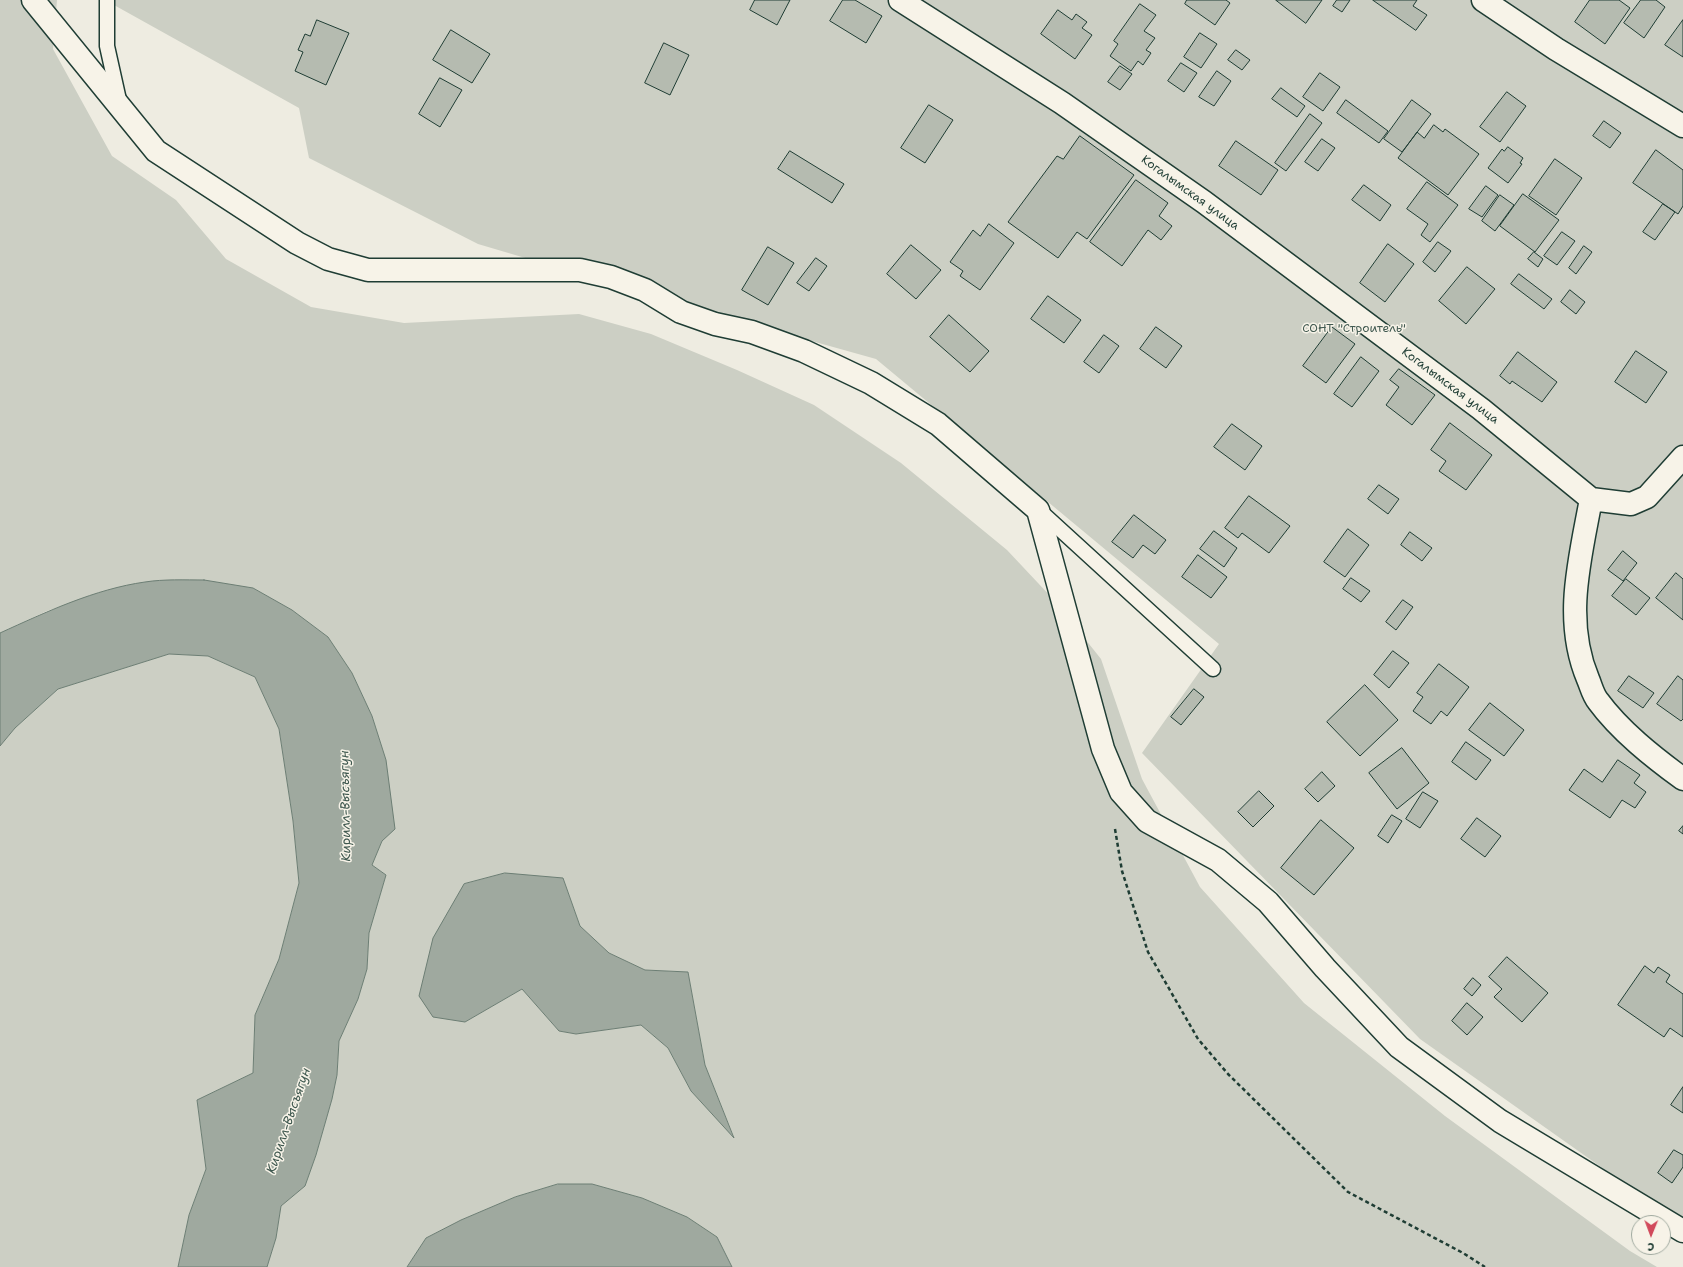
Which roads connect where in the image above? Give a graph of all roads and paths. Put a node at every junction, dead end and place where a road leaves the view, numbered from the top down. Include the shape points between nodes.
1 (33, 0) edge
2 (107, 0) edge
3 (900, 0) edge
4 (1483, 0) edge
5 (127, 117) junction
6 (1683, 126) edge
7 (1683, 457) edge
8 (1591, 500) junction
9 (1038, 510) junction
10 (1213, 669) dead end
11 (1683, 778) edge
12 (1115, 825) dead end
13 (1683, 1231) edge
14 (1485, 1267) edge

1 - 5 street
2 - 5 lane via 107,46 117,95
3 - 8 street, Когалымская улица via 1062,103 1204,202 1481,409
4 - 6 street via 1556,49
5 - 9 street via 156,152 297,243 328,259 368,270 580,270 611,277 645,290 681,312 715,324 752,332 804,351 871,383 938,424
7 - 8 street via 1647,497 1631,504
8 - 11 street via 1576,579 1574,622 1581,663 1597,700 1618,725 1662,764
9 - 10 lane
9 - 13 street via 1103,749 1121,792 1147,821 1218,860 1268,902 1399,1047 1500,1121
12 - 14 path via 1122,871 1148,952 1198,1039 1228,1074 1348,1192

